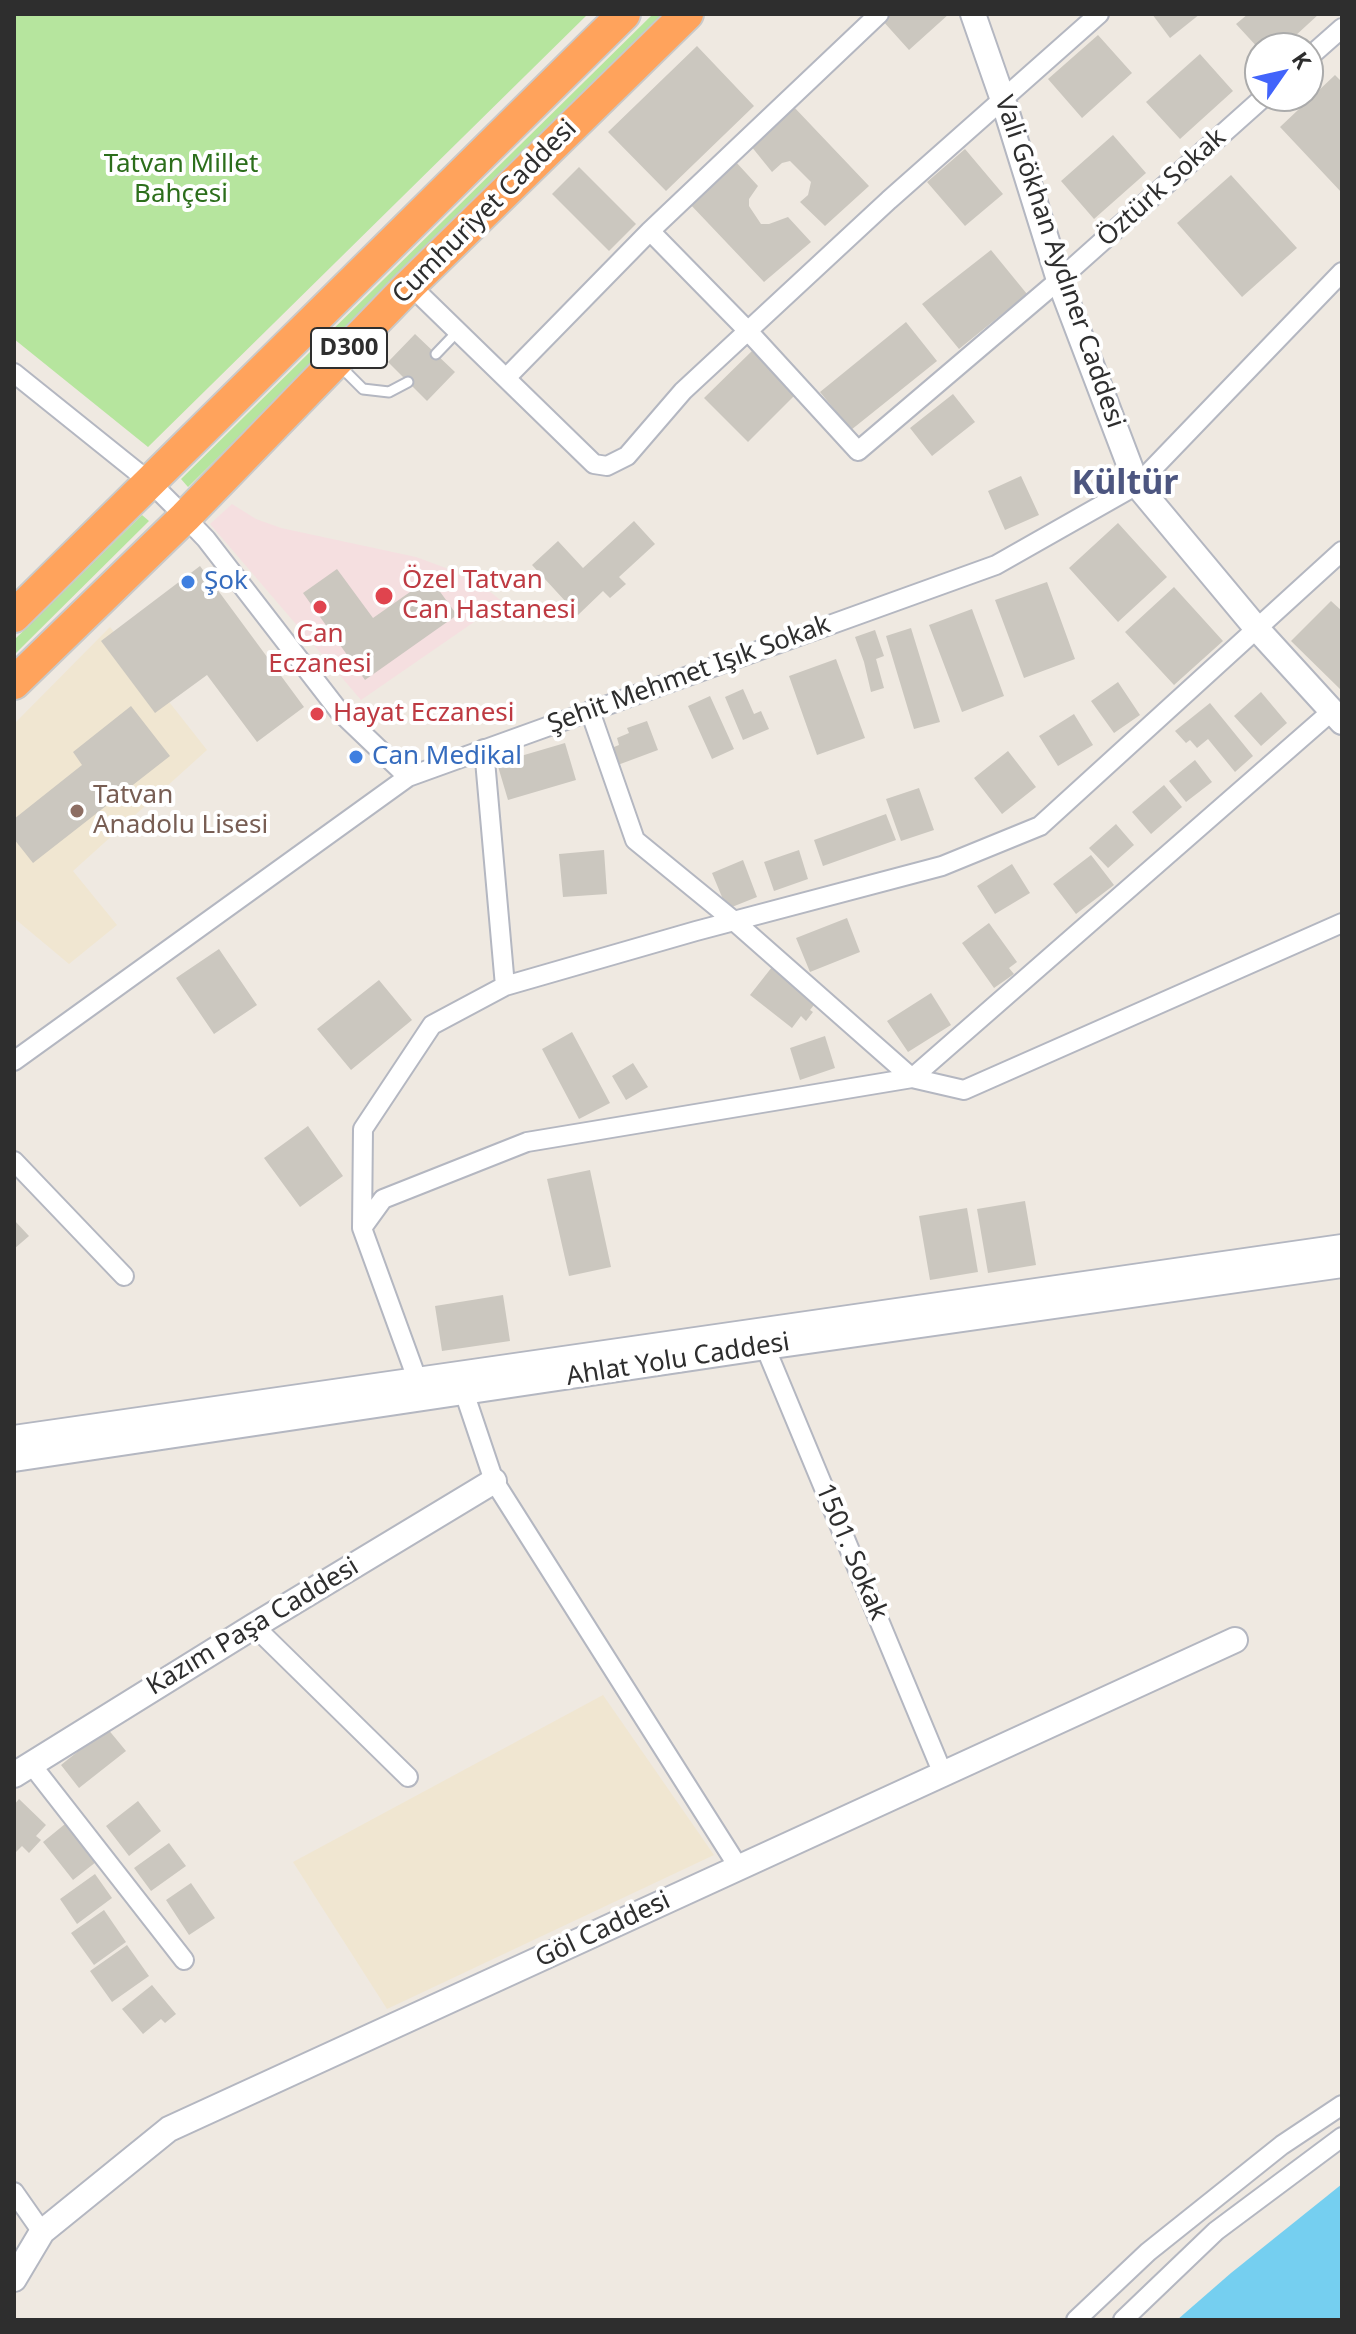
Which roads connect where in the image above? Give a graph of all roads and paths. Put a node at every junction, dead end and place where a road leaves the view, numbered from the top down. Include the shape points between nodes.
1 (624, 14) edge
2 (687, 14) edge
3 (879, 14) edge
4 (973, 14) edge
5 (1099, 14) edge
6 (1342, 28) edge
7 (1324, 44) edge
8 (1003, 100) junction
9 (1247, 112) edge
10 (650, 231) junction
11 (1342, 272) edge
12 (1059, 280) junction
13 (410, 285) junction
14 (458, 331) junction
15 (748, 331) junction
16 (436, 354) dead end
17 (336, 361) junction
18 (14, 373) edge
19 (506, 378) junction
20 (408, 382) dead end
21 (151, 483) junction
22 (1137, 485) junction
23 (185, 517) junction
24 (1342, 551) edge
25 (14, 616) edge
26 (1258, 630) junction
27 (14, 683) edge
28 (590, 711) junction
29 (1337, 717) edge
30 (484, 749) junction
31 (408, 777) junction
32 (734, 921) junction
33 (1342, 923) edge
34 (505, 986) junction
35 (14, 1061) edge
36 (912, 1078) junction
37 (14, 1161) edge
38 (362, 1228) junction
39 (1342, 1247) edge
40 (1342, 1265) edge
41 (124, 1276) dead end
42 (1112, 1288) junction
43 (762, 1339) junction
44 (461, 1383) junction
45 (419, 1389) junction
46 (14, 1438) edge
47 (14, 1459) edge
48 (494, 1481) junction
49 (254, 1626) junction
50 (1235, 1640) dead end
51 (23, 1770) edge
52 (943, 1774) junction
53 (408, 1777) dead end
54 (739, 1868) junction
55 (184, 1960) dead end
56 (1342, 2105) edge
57 (1342, 2137) edge
58 (14, 2192) edge
59 (42, 2232) junction
60 (14, 2279) edge
61 (1076, 2320) edge
62 (1123, 2320) edge

1 - 21 highway, Cumhuriyet Caddesi / D300
2 - 13 highway, Cumhuriyet Caddesi / D300
3 - 10 street
4 - 8 street, Vali Gökhan Aydıner Caddesi
5 - 8 street
6 - 7 street
8 - 12 street, Vali Gökhan Aydıner Caddesi
8 - 15 street
9 - 12 street, Öztürk Sokak
10 - 15 street
10 - 19 street
11 - 22 street, Şehit Mehmet Işık Sokak
12 - 15 street, Öztürk Sokak via 858,451
12 - 22 street, Vali Gökhan Aydıner Caddesi
13 - 14 street
13 - 17 highway, Cumhuriyet Caddesi / D300
14 - 16 lane
14 - 19 street
15 - 19 street via 683,391 627,456 607,466 594,464
17 - 20 lane via 363,389 389,392
17 - 23 highway, Cumhuriyet Caddesi / D300
18 - 21 street
21 - 23 street
21 - 25 highway, Cumhuriyet Caddesi / D300
22 - 26 street, Vali Gökhan Aydıner Caddesi
22 - 28 street, Şehit Mehmet Işık Sokak via 996,565
23 - 27 highway, Cumhuriyet Caddesi / D300
23 - 31 street via 339,711
24 - 26 street
26 - 29 street, Vali Gökhan Aydıner Caddesi
26 - 32 street via 1040,826 942,866
28 - 30 street, Şehit Mehmet Işık Sokak
28 - 32 street via 635,840
29 - 36 street
30 - 31 street, Şehit Mehmet Işık Sokak
30 - 34 street
31 - 35 street, Şehit Mehmet Işık Sokak
32 - 34 street
32 - 36 street
33 - 36 street via 964,1090
34 - 38 street via 432,1025 363,1129
36 - 38 street via 527,1142 383,1199
37 - 41 street
38 - 45 street
39 - 42 street, Ahlat Yolu Caddesi
40 - 42 street, Ahlat Yolu Caddesi
42 - 43 street, Ahlat Yolu Caddesi
43 - 44 street, Ahlat Yolu Caddesi
43 - 52 street, 1501. Sokak
44 - 45 street, Ahlat Yolu Caddesi
44 - 48 street
45 - 46 street, Ahlat Yolu Caddesi
45 - 47 street, Ahlat Yolu Caddesi
48 - 49 street, Kazım Paşa Caddesi
48 - 54 street
49 - 51 street, Kazım Paşa Caddesi
49 - 53 street
50 - 52 street, Göl Caddesi
51 - 55 street
52 - 54 street, Göl Caddesi
54 - 59 street, Göl Caddesi via 169,2129
56 - 61 street via 1282,2145 1148,2252
57 - 62 street via 1216,2231
58 - 59 street
59 - 60 street, Göl Caddesi

